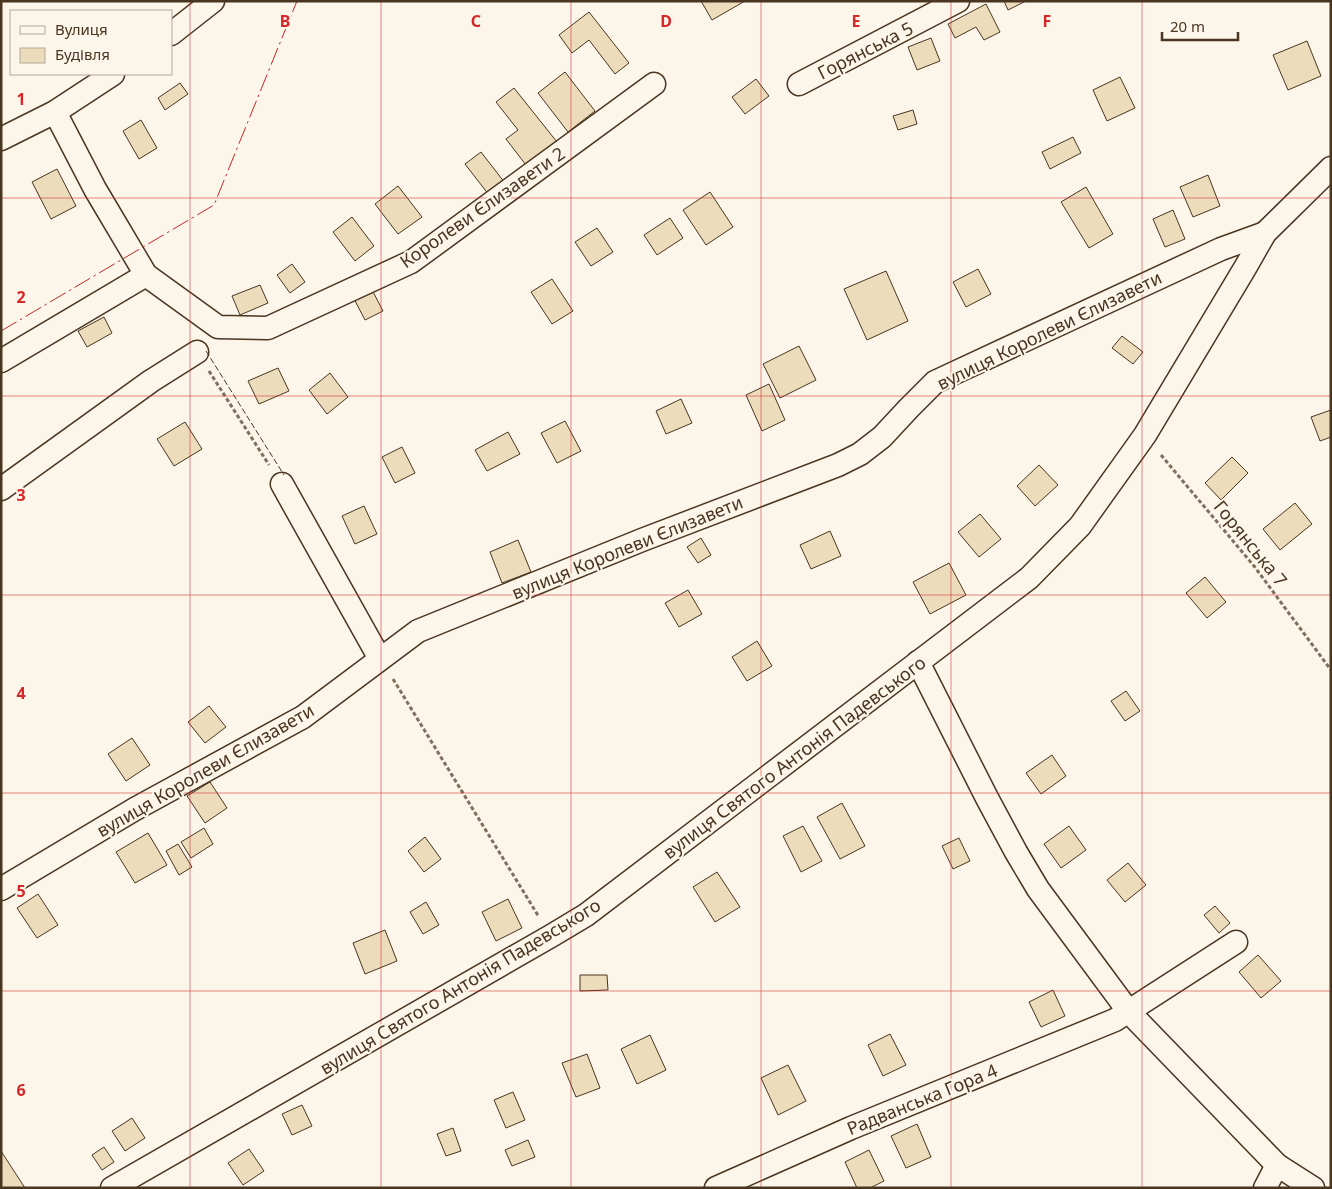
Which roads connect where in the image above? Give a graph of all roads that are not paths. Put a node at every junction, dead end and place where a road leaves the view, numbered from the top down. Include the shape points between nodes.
1 (213, 1) edge
2 (958, 1) edge
3 (172, 33) edge
4 (111, 75) edge
5 (654, 84) dead end
6 (798, 84) dead end
7 (55, 112) junction
8 (1, 139) edge
9 (1331, 168) edge
10 (1265, 233) junction
11 (146, 275) junction
12 (196, 352) road end
13 (1, 361) edge
14 (282, 484) road end
15 (1, 489) edge
16 (380, 659) junction
17 (918, 662) junction
18 (1, 889) edge
19 (1236, 942) dead end
20 (1130, 1012) junction
21 (1277, 1165) junction
22 (112, 1188) edge
23 (716, 1188) edge
24 (1265, 1188) edge
25 (1313, 1188) edge

1 - 3 street
2 - 6 street, Горянська 5
4 - 7 street
5 - 11 street, Королеви Єлизавети 2 via 411,262 268,328 218,327
7 - 8 street
7 - 11 street, Королеви Єлизавети 2 via 95,189
9 - 10 street, вулиця Святого Антонія Падевського
10 - 16 street, вулиця Королеви Єлизавети via 1221,249 935,382 882,437 860,454 838,465 418,631
10 - 17 street, вулиця Святого Антонія Падевського via 1145,435 1080,526 1029,578
11 - 13 street
12 - 15 street via 150,381
14 - 16 street
16 - 18 street, вулиця Королеви Єлизавети via 303,716 135,809
17 - 20 street via 987,798 1038,889
17 - 22 street, вулиця Святого Антонія Падевського via 586,915
19 - 20 street, Радванська Гора 4
20 - 21 street
20 - 23 street, Радванська Гора 4
21 - 24 street
21 - 25 street

